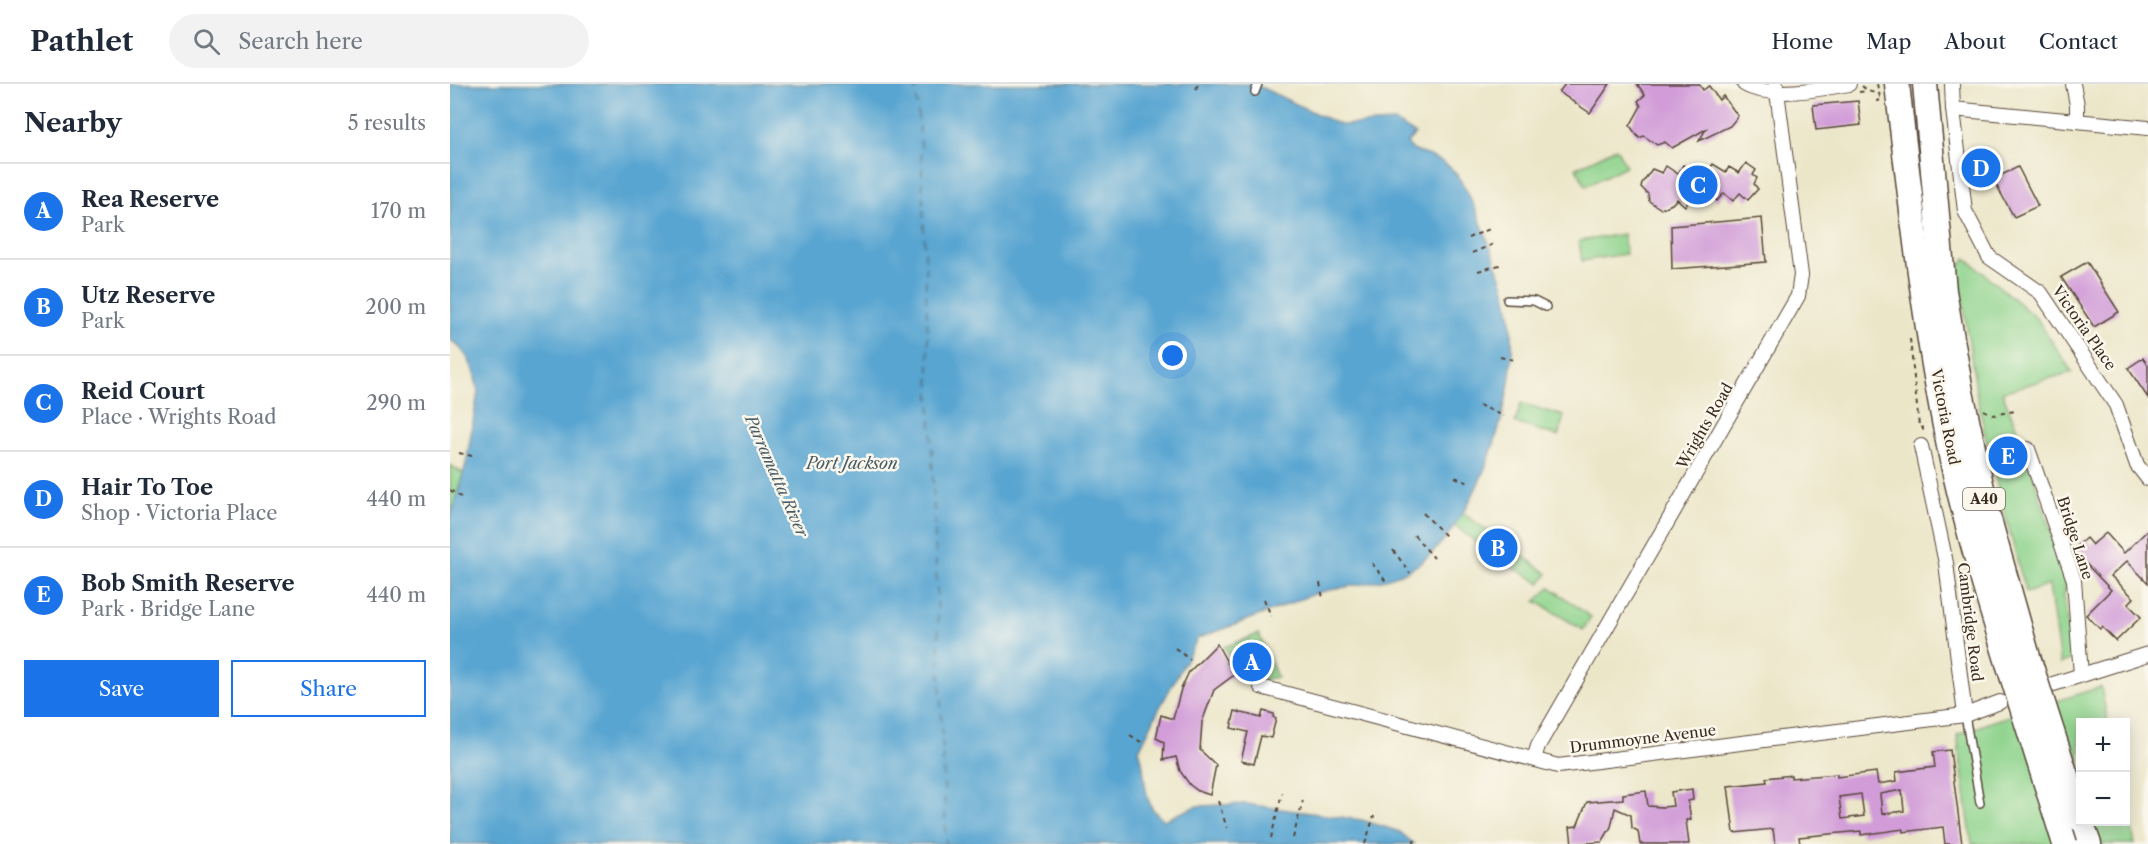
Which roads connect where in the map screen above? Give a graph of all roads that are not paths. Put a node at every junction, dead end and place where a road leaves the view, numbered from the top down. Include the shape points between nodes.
1 (1258, 84) edge
2 (1744, 84) edge
3 (1849, 84) edge
4 (1897, 84) edge
5 (1925, 84) edge
6 (1952, 84) edge
7 (2073, 84) edge
8 (1777, 88) edge
9 (1255, 92) dead end
10 (1953, 109) junction
11 (2077, 121) junction
12 (2148, 128) edge
13 (1507, 300) dead end
14 (1546, 307) dead end
15 (1922, 446) dead end
16 (2028, 449) dead end
17 (2148, 478) edge
18 (2148, 654) edge
19 (2018, 660) junction
20 (2081, 675) junction
21 (2047, 686) dead end
22 (1261, 687) dead end
23 (2000, 702) dead end
24 (1965, 715) junction
25 (1534, 759) junction
26 (1980, 803) dead end
27 (2076, 807) edge
28 (2083, 826) edge
29 (2065, 844) edge
30 (2089, 844) edge

1 - 9 lane
2 - 8 street via 1758,91
3 - 8 street
4 - 19 highway, Victoria Road / A40 via 1923,298 1945,428 1979,567
5 - 19 highway, Victoria Road / A40 via 1944,291 1961,392
6 - 10 street, Victoria Place
7 - 11 street
8 - 25 street, Wrights Road via 1801,275 1798,296
10 - 11 street
10 - 17 street, Victoria Place via 1965,211 1989,256 2041,293 2116,405 2137,465
11 - 12 street
13 - 14 lane via 1534,301
15 - 24 street, Cambridge Road via 1946,563
16 - 20 street, Bridge Lane via 2074,580
18 - 20 street
19 - 27 highway, Victoria Road / A40, bridge
19 - 29 highway, Victoria Road / A40, bridge
20 - 21 street
22 - 25 street, Drummoyne Avenue
23 - 24 street, Drummoyne Avenue
24 - 25 street, Drummoyne Avenue via 1558,766
24 - 26 lane, Cambridge Road
28 - 30 highway, Victoria Road / A40

